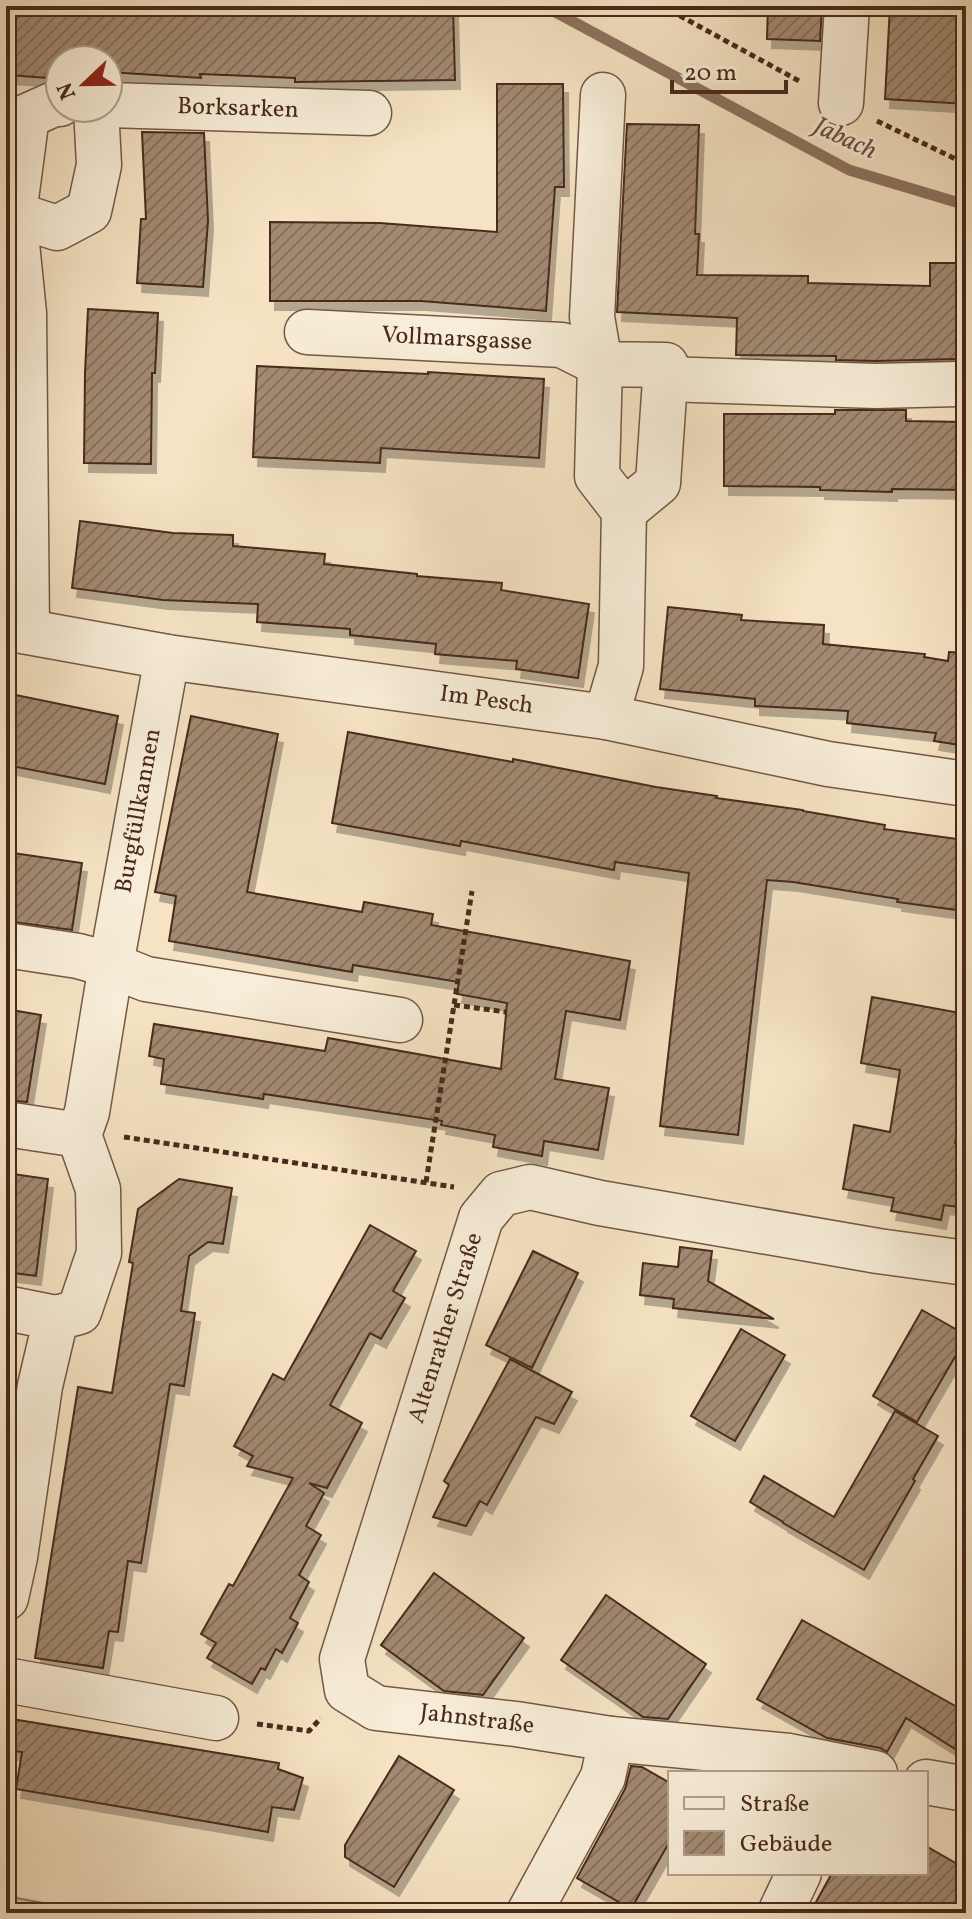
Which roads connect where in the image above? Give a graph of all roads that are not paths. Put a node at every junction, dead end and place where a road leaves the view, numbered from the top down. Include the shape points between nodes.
1 (847, 6) edge
2 (603, 95) dead end
3 (841, 103) dead end
4 (124, 105) edge
5 (44, 108) edge
6 (369, 113) dead end
7 (97, 124) edge
8 (10, 214) edge
9 (307, 332) dead end
10 (600, 364) junction
11 (664, 379) junction
12 (958, 384) dead end
13 (624, 511) junction
14 (17, 630) edge
15 (167, 657) junction
16 (606, 717) junction
17 (966, 784) edge
18 (6, 945) edge
19 (111, 965) junction
20 (400, 1020) dead end
21 (6, 1124) edge
22 (79, 1135) junction
23 (966, 1263) edge
24 (6, 1308) edge
25 (56, 1318) junction
26 (6, 1598) edge
27 (6, 1680) edge
28 (347, 1690) joint
29 (216, 1718) road end
30 (611, 1739) junction
31 (855, 1771) edge
32 (928, 1782) edge
33 (966, 1789) edge
34 (798, 1875) edge
35 (529, 1913) edge
36 (780, 1913) edge

1 - 3 street
2 - 10 street via 592,317
4 - 6 street, Borksarken
5 - 8 street via 27,116
7 - 8 street via 99,165 89,211 57,228
8 - 14 street via 24,313
9 - 10 street, Vollmarsgasse via 562,345
10 - 11 street, Vollmarsgasse via 666,365
10 - 13 street via 597,476
11 - 12 street, Vollmarsgasse
11 - 13 street via 658,483
13 - 16 street via 621,666
14 - 15 street, Im Pesch
15 - 16 street, Im Pesch
15 - 19 street, Burgfüllkannen
16 - 17 street, Im Pesch via 828,764
18 - 19 street
19 - 20 street via 146,979
19 - 22 street, Burgfüllkannen
21 - 22 street
22 - 25 street via 98,1189 99,1253 79,1312
23 - 28 street, Altenrather Straße via 530,1187 501,1194 481,1218 342,1659
24 - 25 street
25 - 26 street
27 - 29 street
28 - 30 street, Jahnstraße via 376,1708
30 - 31 street, Jahnstraße via 789,1756
30 - 35 street via 603,1777
32 - 33 street
34 - 36 street

